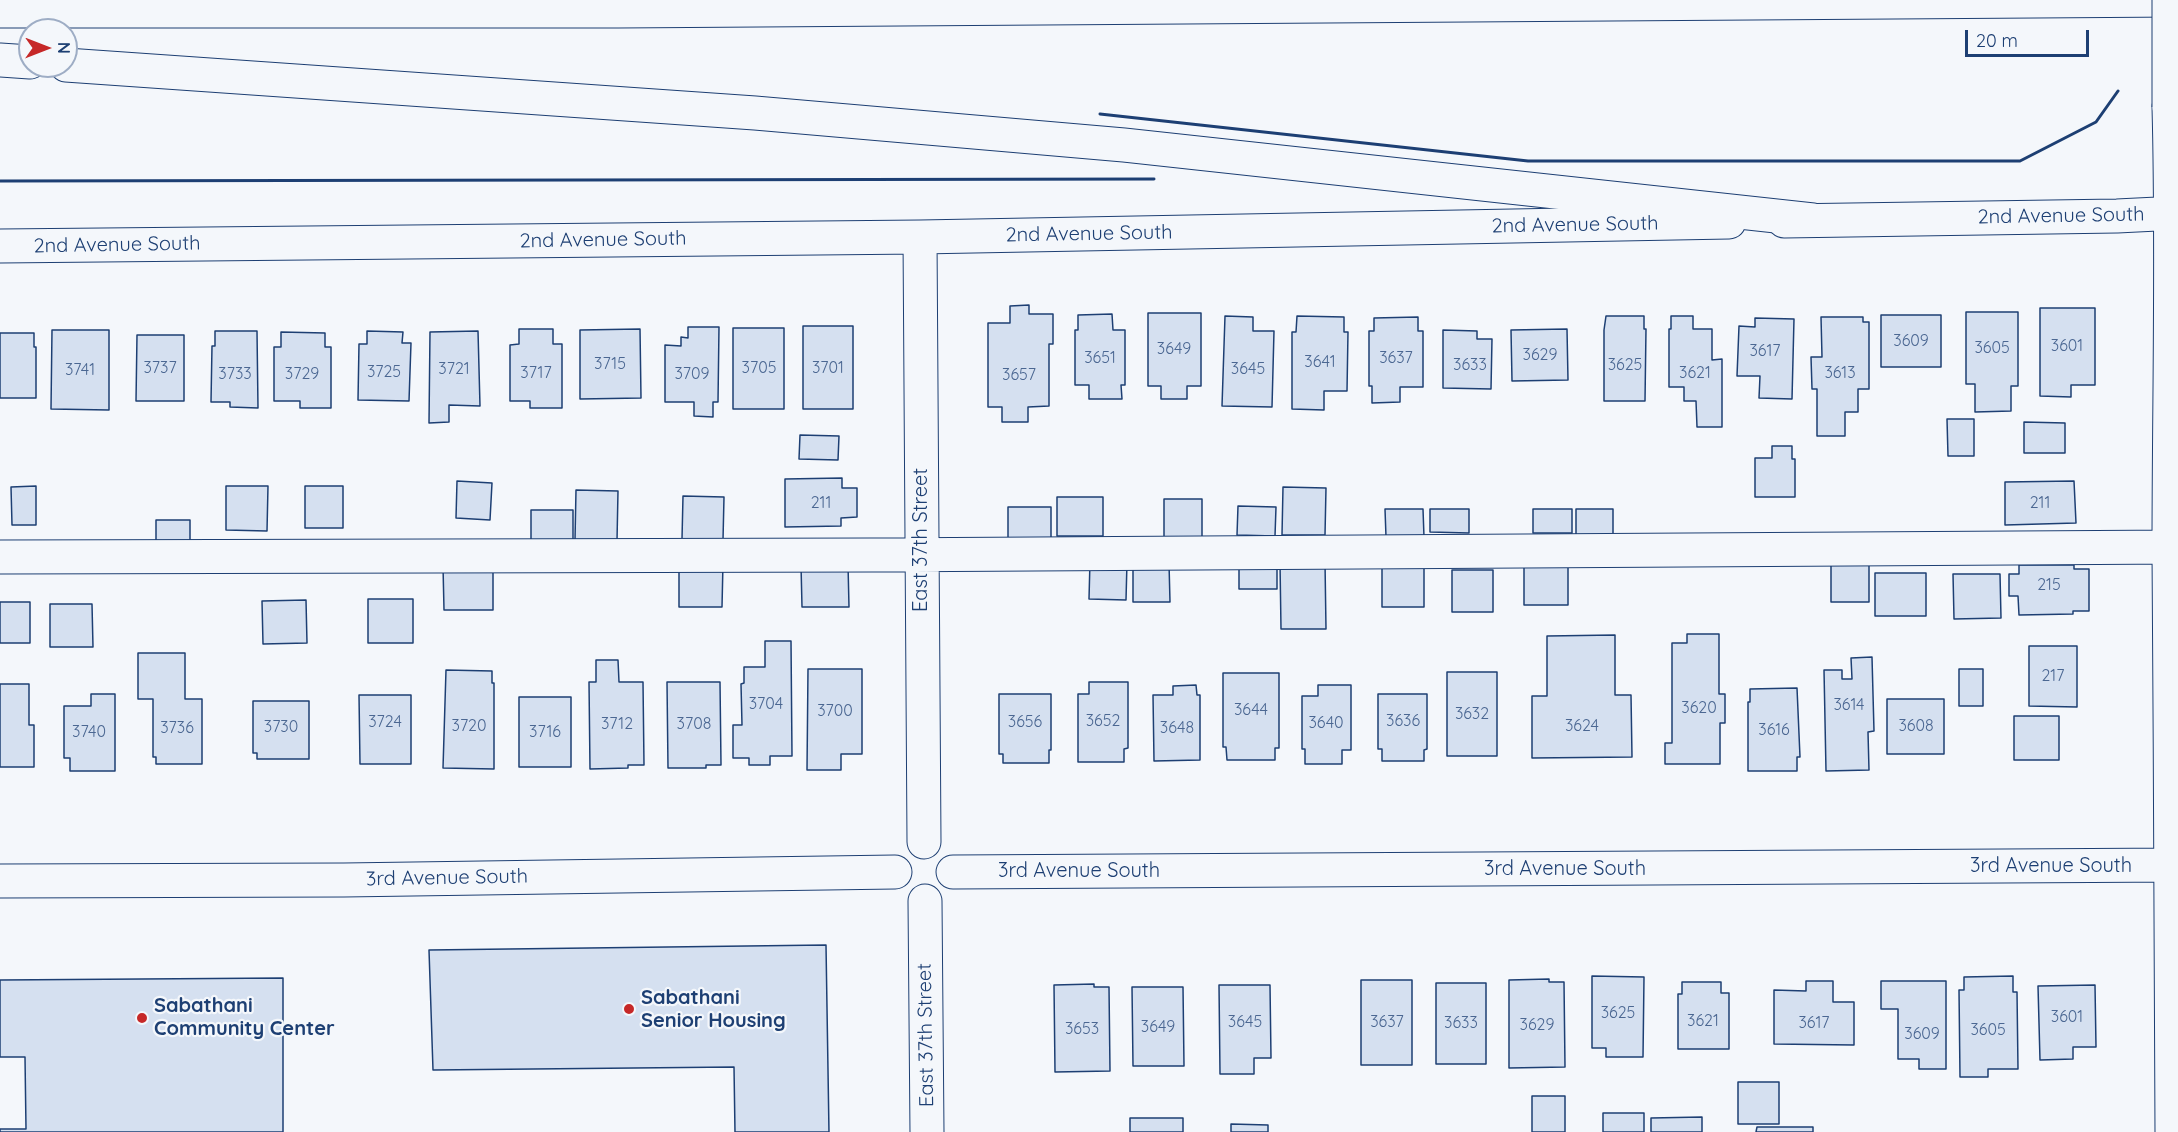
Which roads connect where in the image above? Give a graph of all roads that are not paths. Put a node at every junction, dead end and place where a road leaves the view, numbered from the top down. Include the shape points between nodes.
1 (2169, 0) edge
2 (2178, 0) edge
3 (0, 11) edge
4 (0, 60) edge
5 (18, 61) edge
6 (78, 66) edge
7 (2175, 213) edge
8 (1813, 220) junction
9 (920, 237) junction
10 (0, 246) edge
11 (2174, 547) edge
12 (921, 554) junction
13 (0, 557) edge
14 (924, 842) junction
15 (2175, 865) edge
16 (895, 872) junction
17 (953, 872) junction
18 (0, 881) edge
19 (925, 901) junction
20 (927, 1132) edge
21 (2172, 1132) edge

1 - 7 main road, bridge
2 - 3 main road via 618,11
4 - 5 main road
6 - 8 main road via 743,112 1124,145
7 - 8 main road, 2nd Avenue South
7 - 11 main road
8 - 9 main road, 2nd Avenue South
9 - 10 main road, 2nd Avenue South
9 - 12 main road, East 37th Street
11 - 12 main road
11 - 15 main road
12 - 13 main road
12 - 14 main road, East 37th Street
14 - 16 main road via 900,855
14 - 17 main road via 941,848 952,862
15 - 17 main road, 3rd Avenue South
15 - 21 main road
16 - 18 main road, 3rd Avenue South
16 - 19 main road via 900,890
17 - 19 main road via 948,889 934,900
19 - 20 main road, East 37th Street

